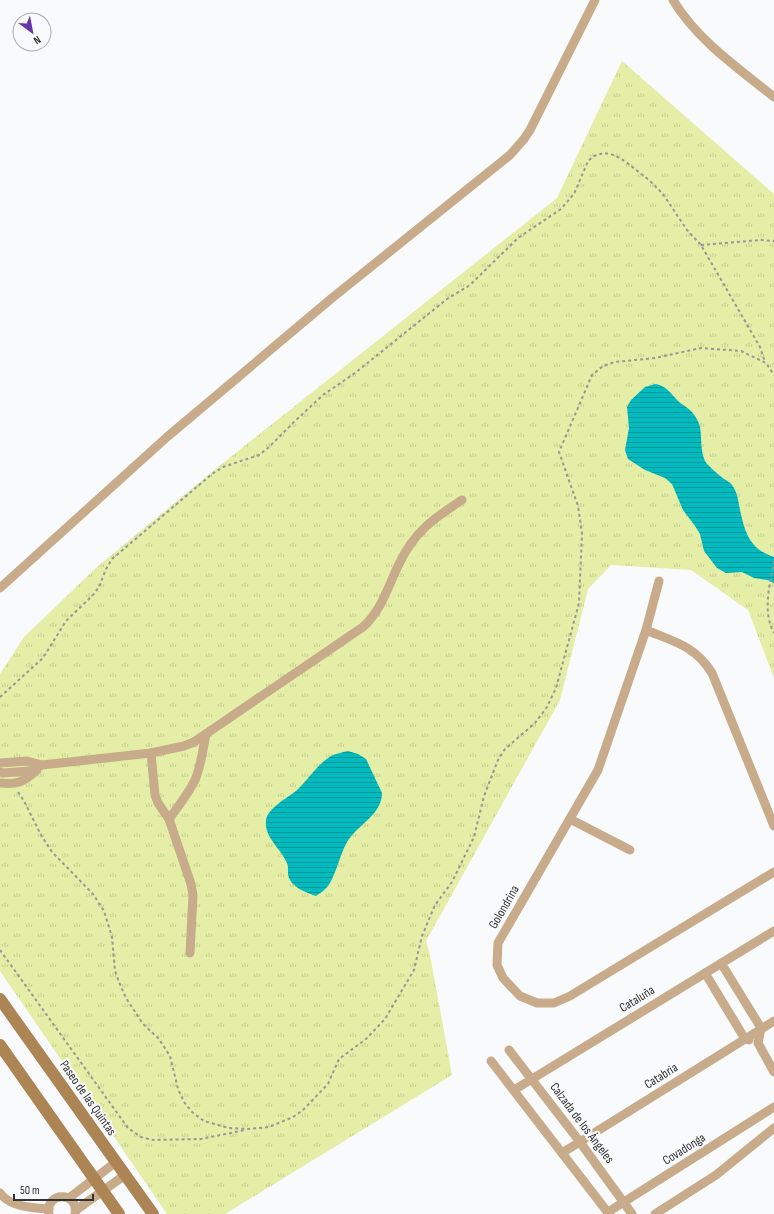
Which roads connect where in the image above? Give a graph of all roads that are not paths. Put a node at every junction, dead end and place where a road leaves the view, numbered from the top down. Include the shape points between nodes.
1 (595, 0) edge
2 (673, 0) edge
3 (774, 97) edge
4 (462, 500) dead end
5 (658, 581) dead end
6 (0, 588) edge
7 (646, 630) junction
8 (206, 734) junction
9 (151, 753) junction
10 (0, 763) edge
11 (42, 765) junction
12 (0, 772) edge
13 (0, 783) edge
14 (169, 819) junction
15 (570, 819) junction
16 (774, 826) edge
17 (630, 850) dead end
18 (774, 872) edge
19 (774, 931) edge
20 (190, 953) dead end
21 (721, 963) junction
22 (705, 973) junction
23 (0, 999) edge
24 (774, 1021) edge
25 (762, 1028) junction
26 (745, 1039) junction
27 (758, 1042) junction
28 (0, 1045) edge
29 (509, 1050) dead end
30 (492, 1061) dead end
31 (774, 1072) edge
32 (532, 1079) junction
33 (514, 1090) junction
34 (774, 1107) edge
35 (774, 1128) edge
36 (580, 1142) junction
37 (562, 1153) junction
38 (116, 1162) junction
39 (125, 1175) junction
40 (94, 1179) junction
41 (102, 1191) junction
42 (0, 1193) edge
43 (69, 1198) junction
44 (624, 1202) junction
45 (49, 1212) edge
46 (76, 1212) edge
47 (608, 1213) edge
48 (119, 1214) edge
49 (152, 1214) edge
50 (632, 1214) edge
51 (655, 1214) edge

1 - 6 street via 530,130 510,155 301,324 167,437
2 - 3 street via 708,43
4 - 8 street via 440,514 410,543 372,619
5 - 7 street, Golondrina
7 - 15 street, Golondrina via 598,770
7 - 16 street via 687,646 706,663
8 - 9 street via 184,746
8 - 14 street via 194,780
9 - 11 street
9 - 14 street via 155,795
10 - 11 street via 27,761
11 - 12 street via 29,771
11 - 13 street via 24,781 13,784
14 - 20 street via 188,872 193,895
15 - 17 street
15 - 18 street, Golondrina via 498,943 497,965 503,978 520,996 537,1002 554,1003 570,996
19 - 21 street, Cataluña
21 - 22 street, Cataluña
21 - 25 street
22 - 26 street
22 - 32 street, Cataluña
23 - 38 main road, Paseo de las Quintas
24 - 25 street, Catabria
25 - 26 street, Catabria
25 - 27 street
26 - 27 street
26 - 36 street, Catabria
27 - 31 street
28 - 40 main road
29 - 32 street, Calzada de los Ángeles
30 - 33 street
32 - 33 street, Cataluña
32 - 36 street, Calzada de los Ángeles
33 - 37 street
34 - 44 street, Covadonga
35 - 51 street via 716,1175
36 - 37 street, Catabria
36 - 44 street, Calzada de los Ángeles
37 - 47 street
38 - 39 main road, Paseo de las Quintas
38 - 40 street
39 - 41 street
39 - 49 main road, Paseo de las Quintas
40 - 41 main road
40 - 43 street
41 - 46 street
41 - 48 main road
42 - 45 street via 12,1203
43 - 45 street via 63,1196 53,1200
43 - 46 street via 75,1205
44 - 47 street, Covadonga
44 - 50 street, Calzada de los Ángeles

